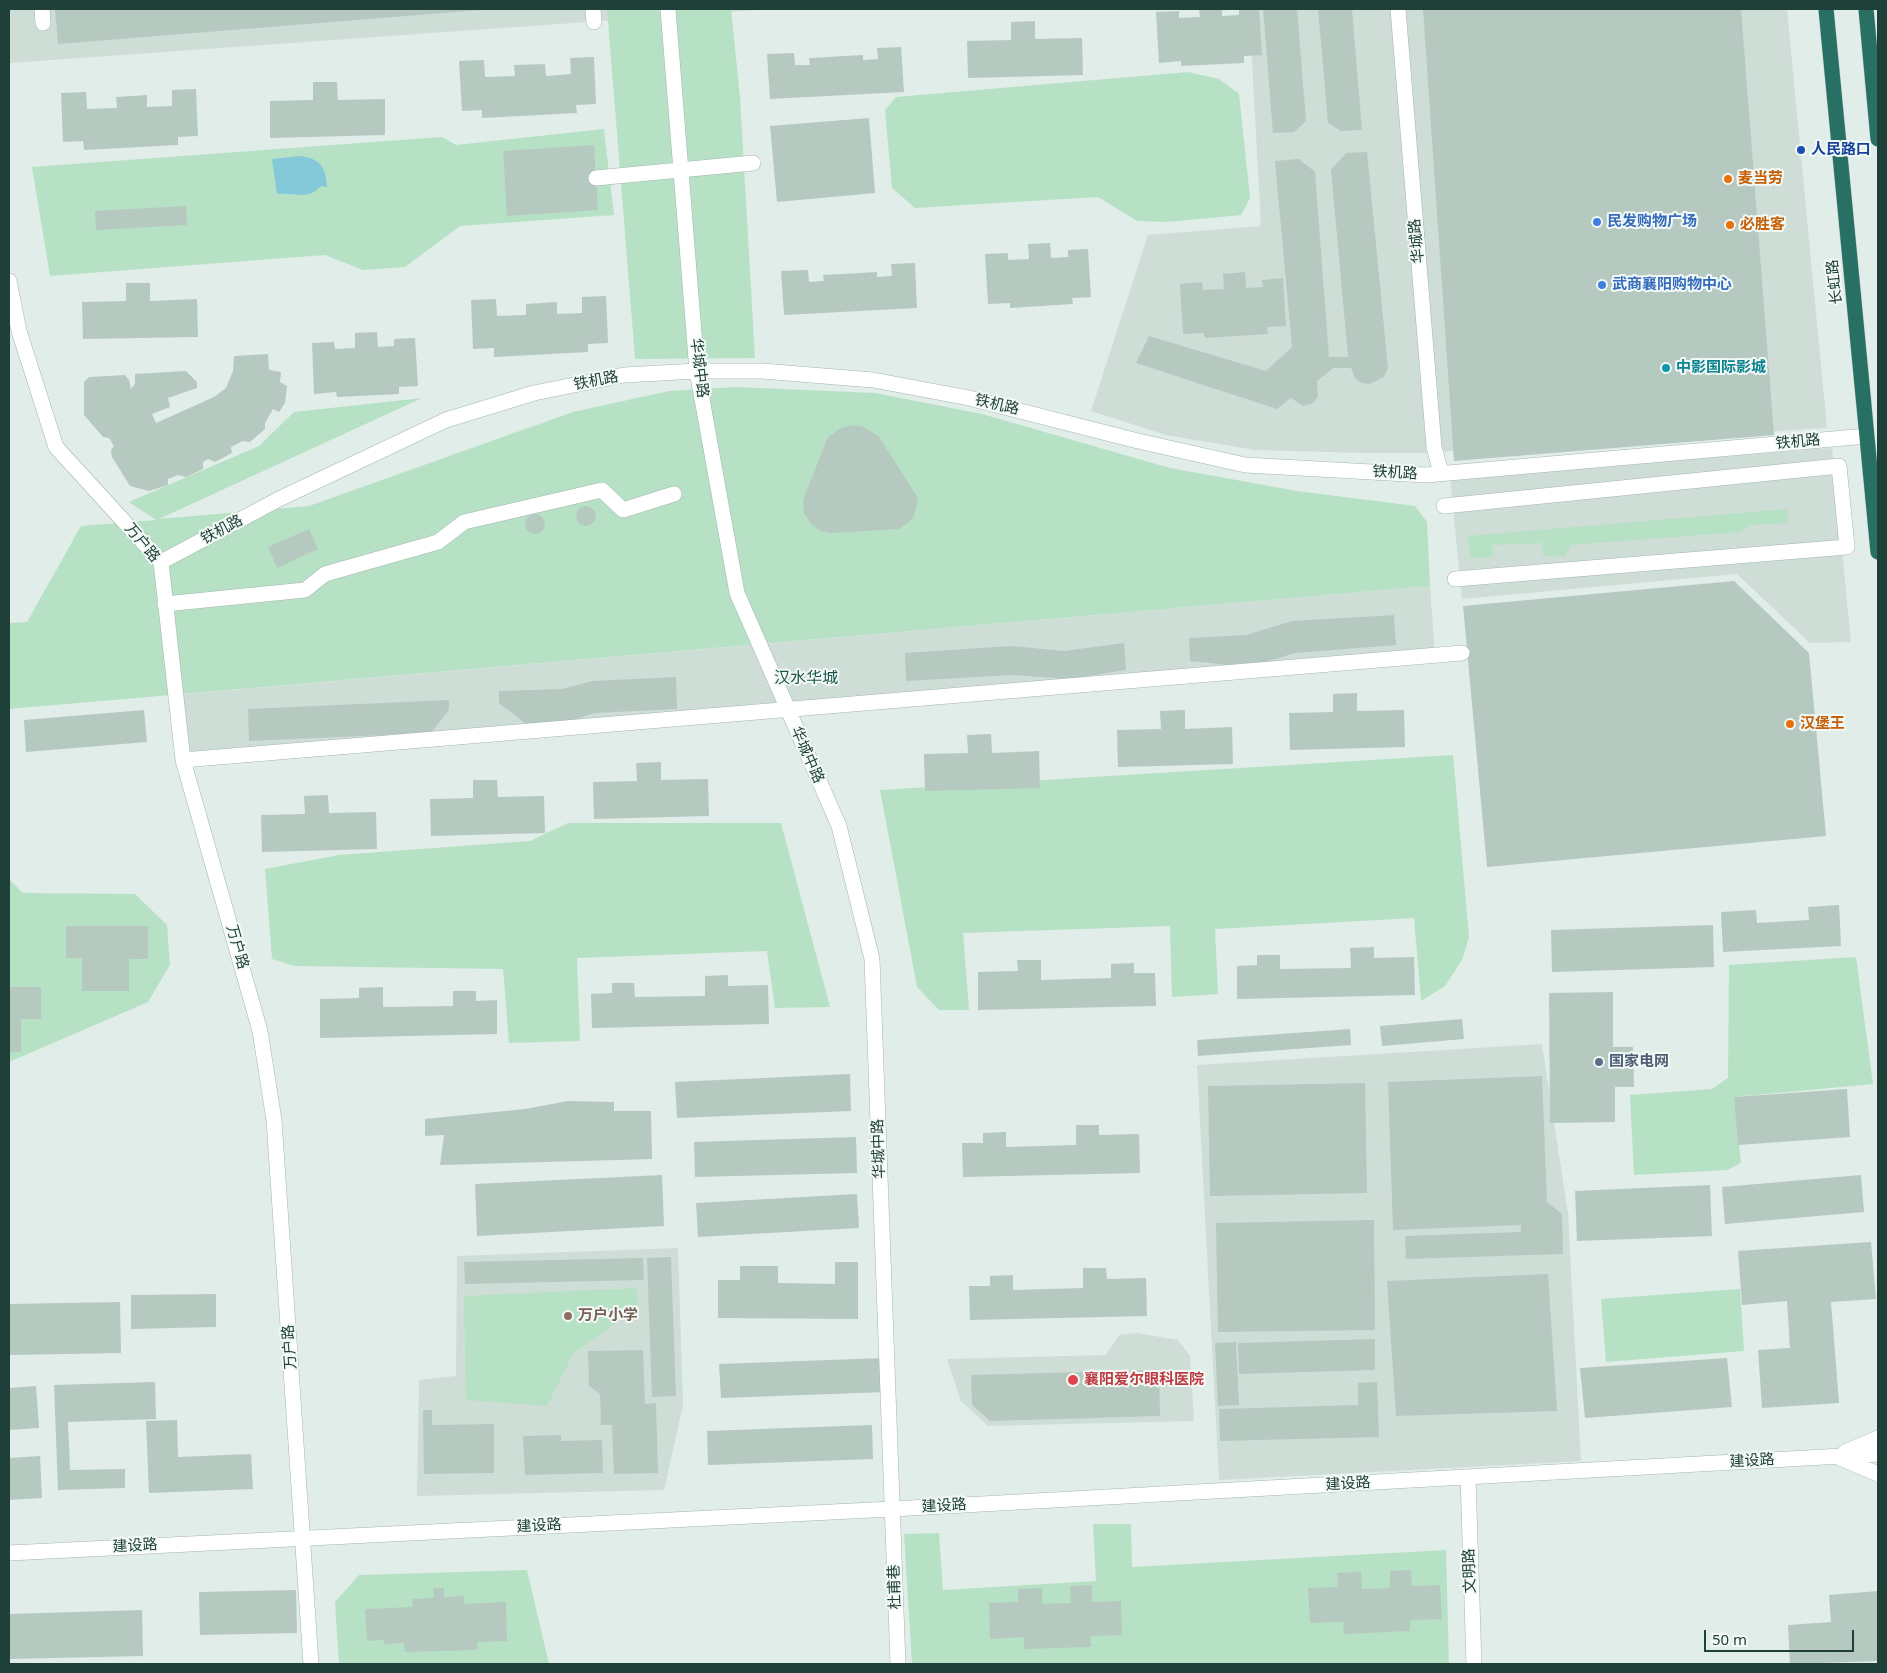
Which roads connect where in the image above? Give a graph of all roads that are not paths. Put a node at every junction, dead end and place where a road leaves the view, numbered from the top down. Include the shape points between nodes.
1 (668, 9) edge
2 (1398, 9) edge
3 (1826, 9) edge
4 (1866, 9) edge
5 (1878, 139) edge
6 (753, 163) dead end
7 (681, 170) junction
8 (596, 178) dead end
9 (9, 281) edge
10 (697, 371) junction
11 (1867, 436) junction
12 (1441, 472) junction
13 (674, 494) dead end
14 (1444, 506) dead end
15 (1878, 552) edge
16 (160, 562) junction
17 (1455, 579) dead end
18 (164, 604) junction
19 (1462, 653) dead end
20 (788, 709) junction
21 (183, 760) junction
22 (1878, 1438) edge
23 (1878, 1454) edge
24 (1836, 1457) junction
25 (1878, 1474) edge
26 (1468, 1477) junction
27 (892, 1509) junction
28 (304, 1538) junction
29 (9, 1553) edge
30 (311, 1664) edge
31 (898, 1664) edge
32 (1474, 1664) edge

1 - 7 street, 华城中路
2 - 12 street, 华城路 via 1413,120 1434,447
3 - 11 highway, 长虹路
4 - 5 highway
6 - 7 street
7 - 8 street
7 - 10 street, 华城中路
9 - 16 street, 万户路 via 19,331 56,447
10 - 12 street, 铁机路 via 762,371 873,380 969,398 1245,465 1426,474
10 - 16 street, 铁机路 via 614,377 534,393 446,420 279,499
10 - 20 street, 华城中路 via 737,593
11 - 12 street, 铁机路
11 - 15 highway, 长虹路
13 - 18 street via 623,510 602,490 545,501 464,522 438,542 325,574 305,590
14 - 17 street via 1839,466 1847,548
16 - 18 street, 万户路
18 - 21 street, 万户路
19 - 20 street
20 - 21 street
20 - 27 street, 华城中路 via 839,826 872,959
21 - 28 street, 万户路 via 263,1049 274,1120
22 - 24 street
23 - 24 street, 建设路
24 - 25 street
24 - 26 street, 建设路
26 - 27 street, 建设路
26 - 32 street, 文明路
27 - 28 street, 建设路
27 - 31 street, 杜甫巷
28 - 29 street, 建设路
28 - 30 street, 万户路

